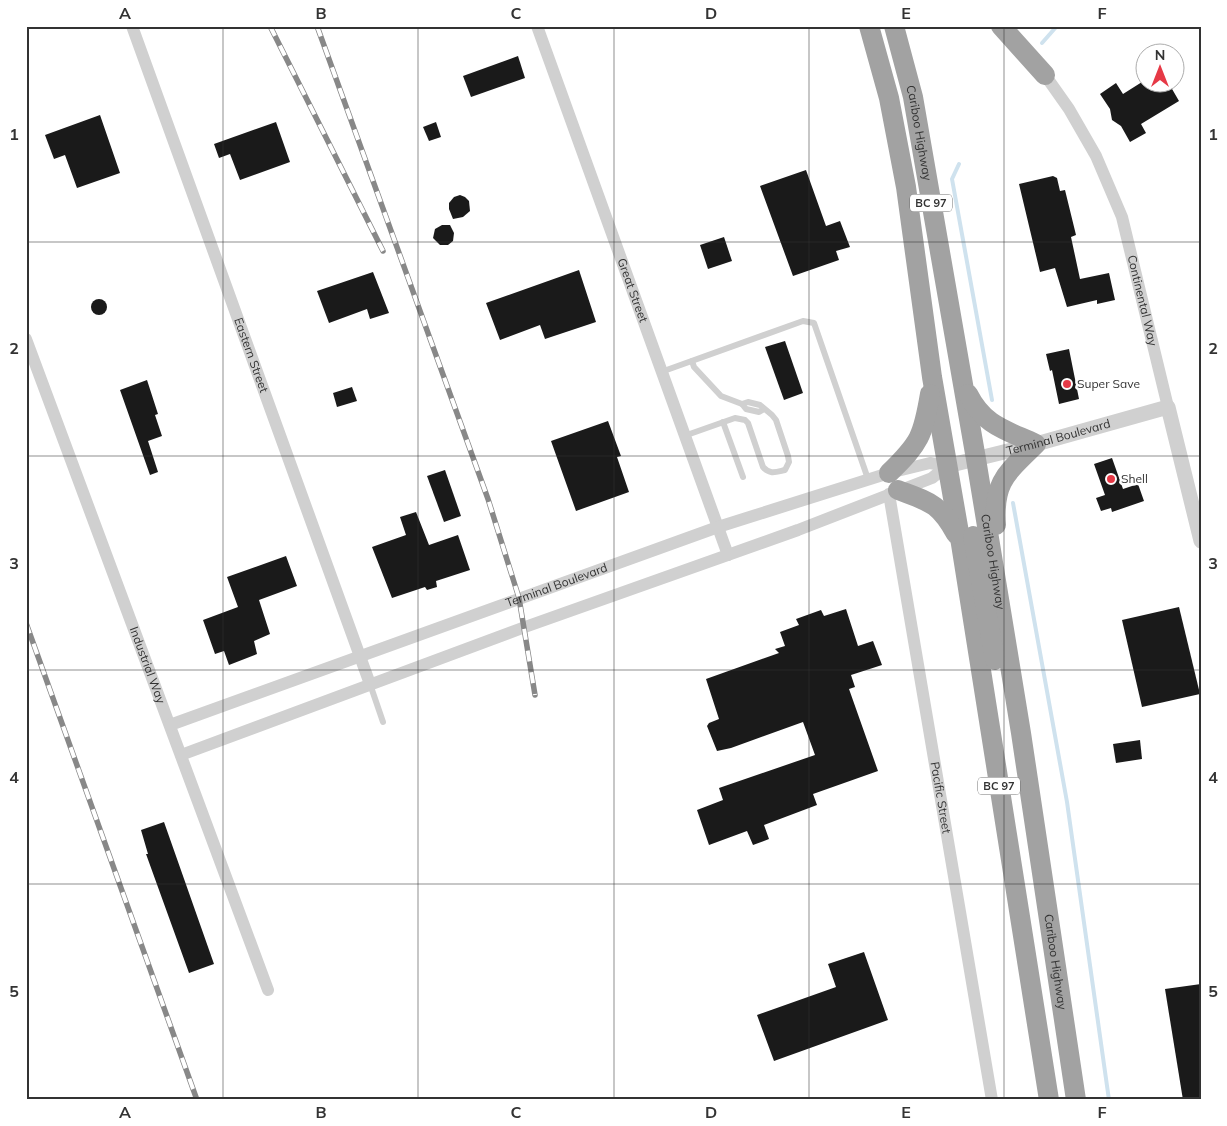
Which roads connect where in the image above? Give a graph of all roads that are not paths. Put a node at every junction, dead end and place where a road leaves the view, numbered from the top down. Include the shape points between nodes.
1 (132, 26) edge
2 (536, 26) edge
3 (869, 26) edge
4 (894, 26) edge
5 (1001, 26) edge
6 (1045, 75) joint
7 (906, 186) junction
8 (26, 339) edge
9 (692, 362) junction
10 (661, 372) junction
11 (932, 377) junction
12 (962, 382) junction
13 (1168, 407) junction
14 (723, 422) junction
15 (684, 436) junction
16 (1036, 444) junction
17 (976, 459) junction
18 (947, 466) junction
19 (889, 473) junction
20 (743, 477) dead end
21 (868, 479) junction
22 (894, 492) junction
23 (718, 527) junction
24 (1201, 541) edge
25 (961, 544) junction
26 (728, 555) junction
27 (1002, 619) junction
28 (359, 656) junction
29 (370, 684) junction
30 (383, 722) dead end
31 (170, 726) junction
32 (1021, 733) junction
33 (181, 755) junction
34 (268, 990) dead end
35 (1038, 1027) junction
36 (992, 1100) edge
37 (1049, 1100) edge
38 (1062, 1100) edge
39 (1076, 1100) edge

1 - 28 street, Eastern Street
2 - 10 street, Great Street
3 - 7 highway, Cariboo Highway / BC 97 via 889,98
4 - 12 highway, Cariboo Highway / BC 97 via 913,97
5 - 6 highway
6 - 13 street, Continental Way via 1096,156 1122,217
7 - 11 highway, Cariboo Highway / BC 97
7 - 17 highway via 915,198 954,428 964,451
8 - 31 street, Industrial Way
9 - 10 lane
9 - 14 lane via 721,396 742,404 760,405 772,415 788,456 788,467 774,473 767,471 748,423 736,418
9 - 21 lane via 803,321 814,323
10 - 15 street, Great Street
11 - 18 highway, Cariboo Highway / BC 97
11 - 19 highway via 921,435 910,452
12 - 16 highway via 984,417
12 - 17 highway, Cariboo Highway / BC 97
13 - 16 street, Terminal Boulevard
13 - 24 street, Continental Way
14 - 15 lane
14 - 20 lane
15 - 23 street, Great Street
16 - 17 street, Terminal Boulevard
16 - 27 highway via 1008,472 996,498
17 - 18 street, Terminal Boulevard
17 - 27 highway, Cariboo Highway / BC 97
18 - 19 street, Terminal Boulevard via 930,463
18 - 22 street, Terminal Boulevard via 932,478
18 - 25 highway, Cariboo Highway / BC 97
18 - 32 highway via 957,473 962,482 995,661
19 - 21 street, Terminal Boulevard
21 - 23 street, Terminal Boulevard
22 - 25 highway via 929,502 940,509
22 - 26 street, Terminal Boulevard
22 - 36 street, Pacific Street
23 - 26 street, Great Street
23 - 28 street, Terminal Boulevard
25 - 35 highway, Cariboo Highway / BC 97
26 - 29 street, Terminal Boulevard
27 - 32 highway, Cariboo Highway / BC 97
28 - 29 street, Eastern Street
28 - 31 street, Terminal Boulevard
29 - 30 lane
29 - 33 street, Terminal Boulevard
31 - 33 street, Industrial Way
32 - 39 highway, Cariboo Highway / BC 97
33 - 34 street, Industrial Way
35 - 37 highway, Cariboo Highway / BC 97
35 - 38 highway via 1050,1043

